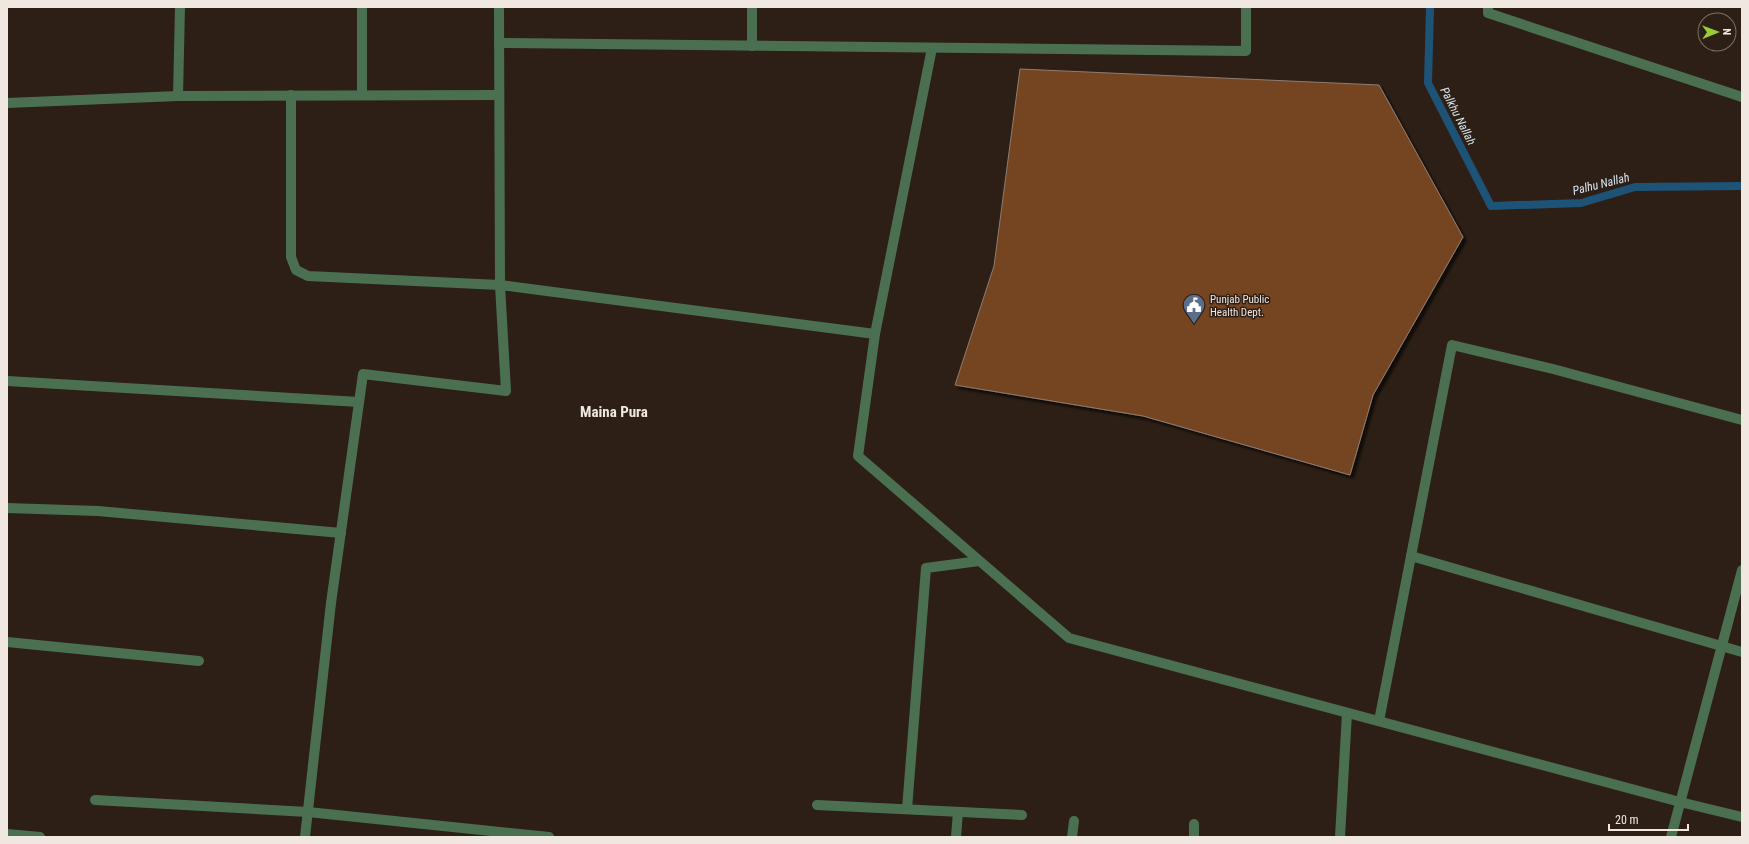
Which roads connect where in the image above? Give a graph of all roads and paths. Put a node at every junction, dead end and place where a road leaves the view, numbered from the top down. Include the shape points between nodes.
1 (180, 7) edge
2 (362, 7) edge
3 (499, 7) edge
4 (752, 7) edge
5 (1246, 7) edge
6 (1488, 7) edge
7 (499, 43) junction
8 (752, 46) junction
9 (932, 48) junction
10 (362, 95) junction
11 (499, 95) junction
12 (178, 96) junction
13 (291, 96) junction
14 (1742, 98) edge
15 (7, 103) edge
16 (500, 285) junction
17 (875, 334) junction
18 (7, 381) edge
19 (359, 402) junction
20 (1742, 420) edge
21 (7, 508) edge
22 (341, 533) junction
23 (1411, 556) junction
24 (979, 561) junction
25 (1742, 570) edge
26 (7, 642) edge
27 (1722, 646) junction
28 (1742, 652) edge
29 (199, 662) dead end
30 (1347, 713) junction
31 (1379, 721) junction
32 (95, 800) dead end
33 (1680, 802) junction
34 (818, 805) dead end
35 (907, 809) junction
36 (308, 812) junction
37 (958, 812) junction
38 (1022, 815) dead end
39 (1742, 817) edge
40 (1074, 820) dead end
41 (1194, 824) dead end
42 (7, 834) edge
43 (40, 837) edge
44 (305, 837) edge
45 (549, 837) edge
46 (956, 837) edge
47 (1072, 837) edge
48 (1194, 837) edge
49 (1340, 837) edge
50 (1670, 837) edge

1 - 12 street
2 - 10 street
3 - 7 street
4 - 8 street
5 - 9 street via 1246,51
6 - 14 street via 1488,14
7 - 8 street
7 - 11 street
8 - 9 street
9 - 17 street
10 - 11 street
10 - 13 street
11 - 16 street
12 - 13 street
12 - 15 street
13 - 16 street via 291,258 296,270 308,276
16 - 17 street
16 - 19 street via 506,391 363,374
17 - 24 street via 858,456
18 - 19 street
19 - 22 street
20 - 23 street via 1452,344
21 - 22 street via 98,511
22 - 36 street
23 - 27 street
23 - 31 street
24 - 30 street via 1069,638
24 - 35 street via 926,568
25 - 27 street
26 - 29 street
27 - 28 street
27 - 33 street
30 - 31 street
30 - 49 street
31 - 33 street
32 - 36 street
33 - 39 street
33 - 50 street
34 - 35 street
35 - 37 street
36 - 44 street
36 - 45 street
37 - 38 street
37 - 46 street
40 - 47 street
41 - 48 street
42 - 43 street

